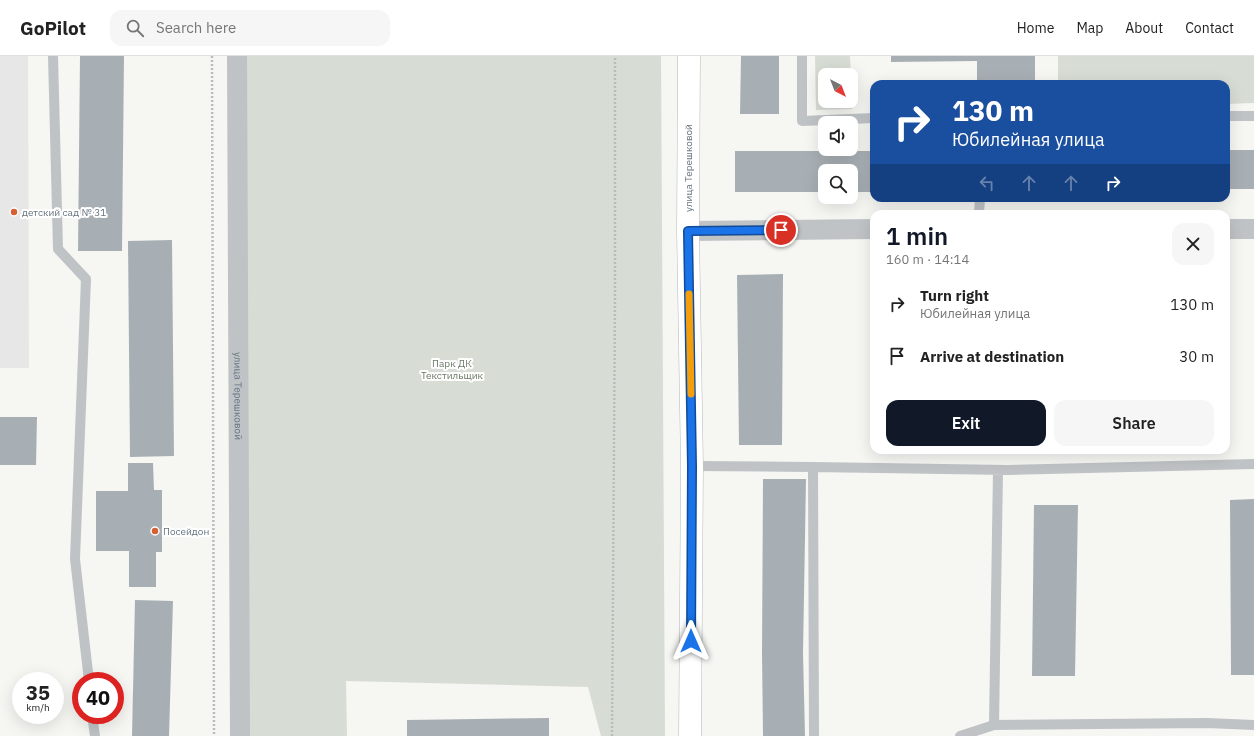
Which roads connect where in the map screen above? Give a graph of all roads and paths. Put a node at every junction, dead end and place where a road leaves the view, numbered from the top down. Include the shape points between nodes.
1 (53, 56) edge
2 (212, 56) edge
3 (237, 56) edge
4 (615, 56) edge
5 (689, 56) edge
6 (802, 56) edge
7 (1230, 116) edge
8 (1254, 116) edge
9 (870, 118) edge
10 (870, 229) edge
11 (1230, 229) edge
12 (1254, 229) edge
13 (688, 231) junction
14 (1254, 464) edge
15 (692, 466) junction
16 (814, 467) junction
17 (998, 470) junction
18 (88, 672) edge
19 (93, 724) edge
20 (994, 725) junction
21 (1254, 726) edge
22 (95, 736) edge
23 (214, 736) edge
24 (240, 736) edge
25 (612, 736) edge
26 (690, 736) edge
27 (814, 736) edge
28 (960, 736) edge

1 - 18 lane via 58,249 86,279 75,559
2 - 23 path
3 - 24 street, улица Терешковой
4 - 25 path
5 - 13 street, улица Терешковой
6 - 9 lane via 802,121
7 - 8 lane
10 - 13 street
11 - 12 street
13 - 15 street, улица Терешковой
14 - 17 lane
15 - 16 lane
15 - 26 street, улица Терешковой
16 - 17 lane
16 - 27 lane
17 - 20 lane
19 - 22 lane
20 - 21 lane via 1207,723
20 - 28 lane

